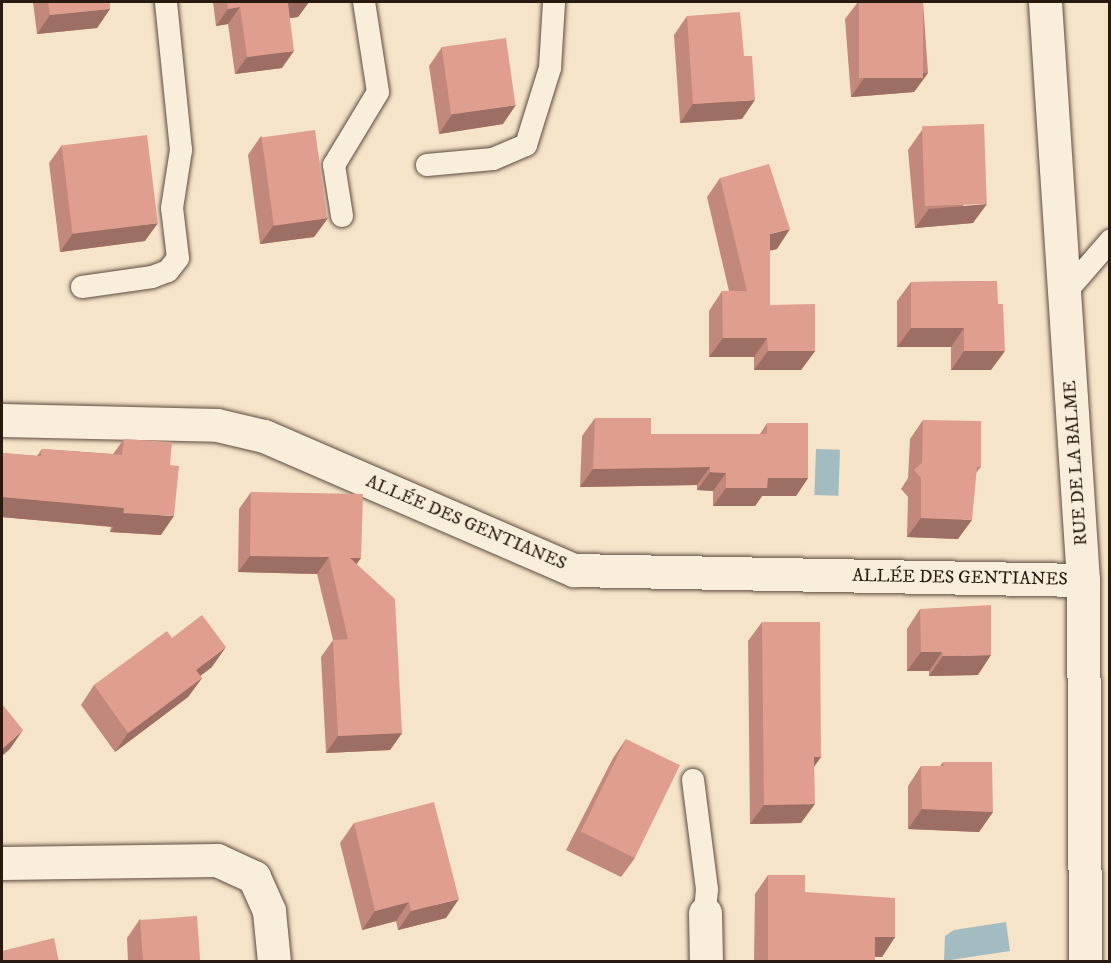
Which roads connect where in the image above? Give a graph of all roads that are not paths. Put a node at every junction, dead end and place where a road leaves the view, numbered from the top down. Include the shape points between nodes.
1 (166, 2) edge
2 (364, 2) edge
3 (554, 2) edge
4 (1045, 2) edge
5 (427, 165) dead end
6 (342, 216) dead end
7 (1110, 241) edge
8 (82, 287) dead end
9 (1065, 293) junction
10 (2, 420) edge
11 (1083, 580) junction
12 (693, 780) dead end
13 (2, 863) edge
14 (705, 913) joint
15 (274, 962) edge
16 (706, 962) edge
17 (1085, 962) edge

1 - 8 lane via 181,150 172,208 178,258 168,271 152,277
2 - 6 lane via 378,93 334,165
3 - 5 lane via 549,68 526,145 493,159
4 - 9 street, RUE DE LA BALME
7 - 9 lane
9 - 11 street, RUE DE LA BALME
10 - 11 street, ALLÉE DES GENTIANES via 217,425 264,436 574,570
11 - 17 street, RUE DE LA BALME
12 - 14 lane via 707,889
13 - 15 street via 217,860 254,877 269,911
14 - 16 street

